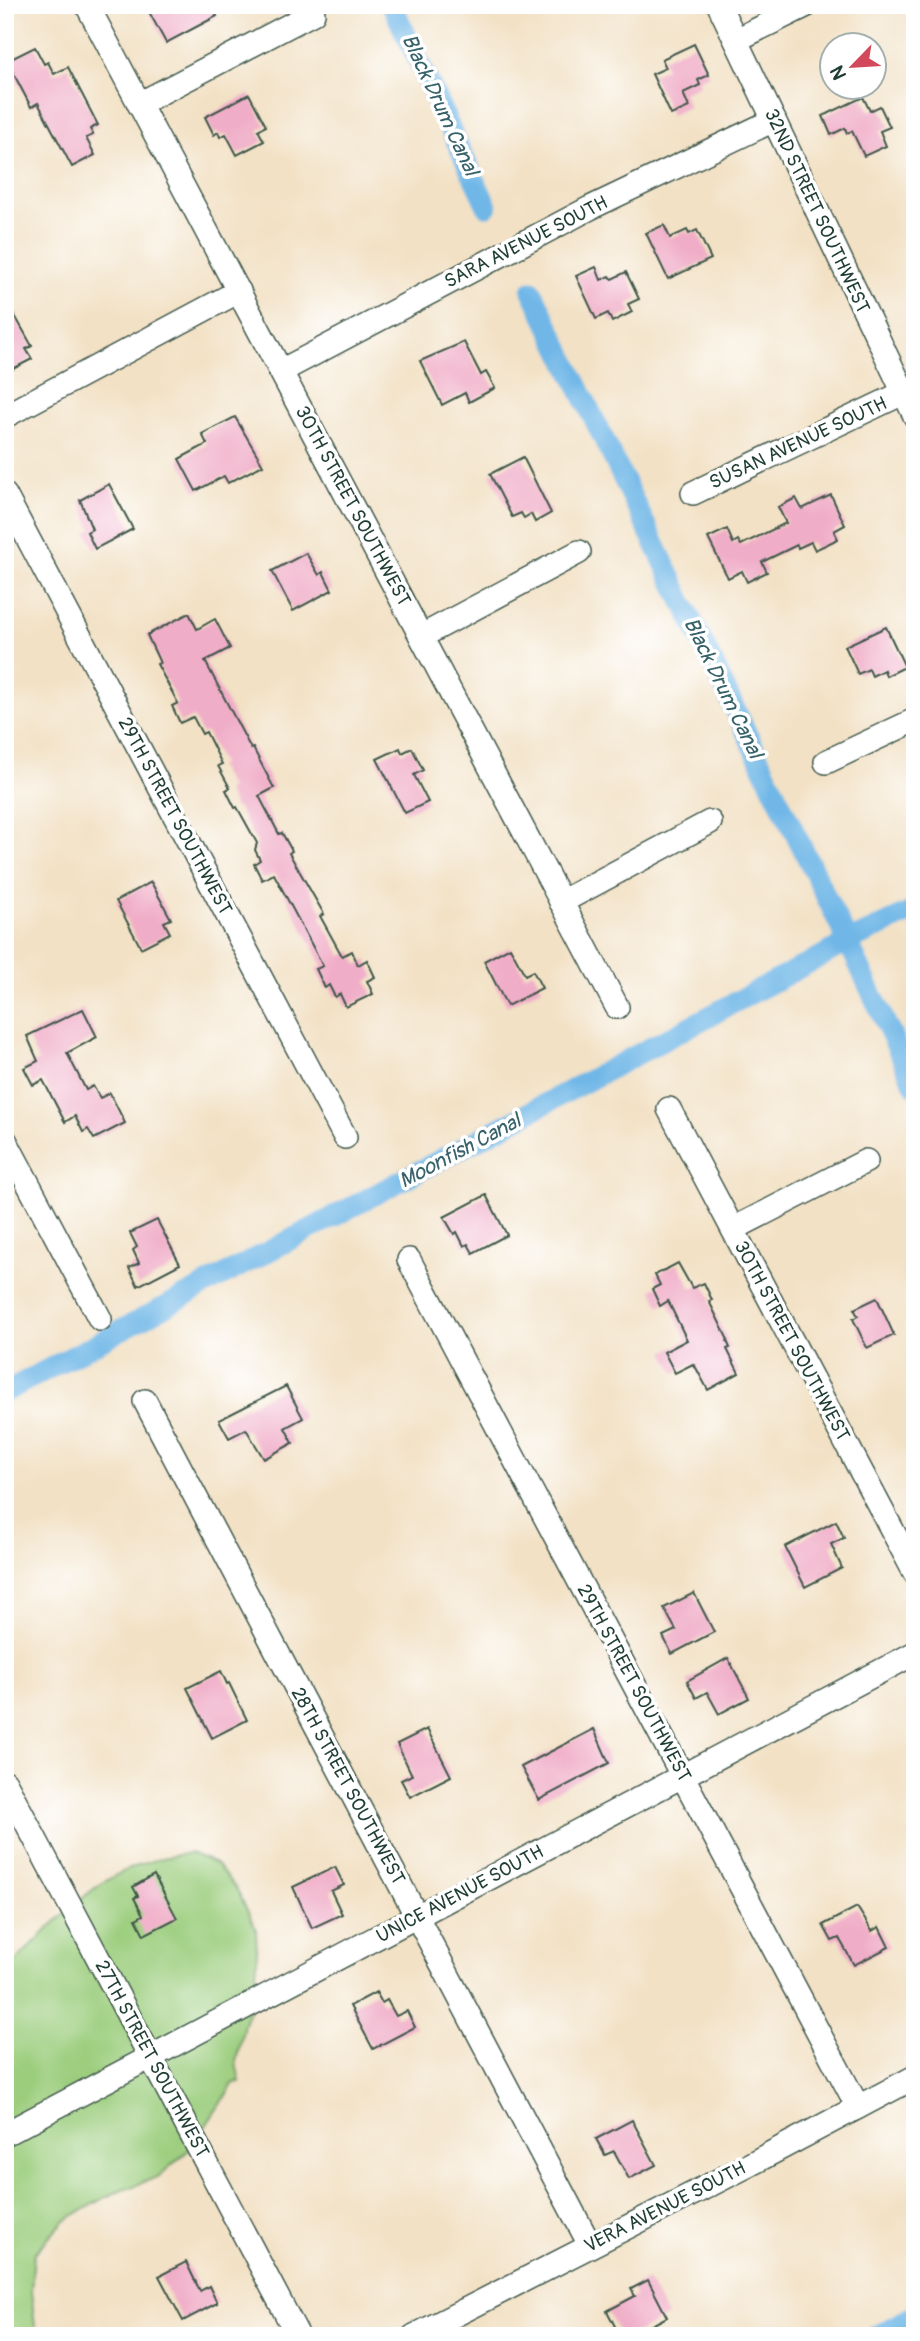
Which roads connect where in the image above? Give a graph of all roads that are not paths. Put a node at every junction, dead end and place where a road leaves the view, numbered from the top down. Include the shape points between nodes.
1 (87, 5) edge
2 (719, 5) edge
3 (807, 5) edge
4 (313, 13) dead end
5 (736, 40) junction
6 (139, 104) junction
7 (774, 120) junction
8 (239, 291) junction
9 (281, 371) junction
10 (904, 393) junction
11 (5, 416) edge
12 (915, 416) edge
13 (693, 493) dead end
14 (5, 495) edge
15 (579, 552) dead end
16 (422, 636) junction
17 (915, 720) edge
18 (827, 762) dead end
19 (710, 822) dead end
20 (561, 902) junction
21 (617, 1007) dead end
22 (670, 1109) dead end
23 (345, 1137) dead end
24 (5, 1140) edge
25 (866, 1161) dead end
26 (733, 1229) junction
27 (409, 1260) dead end
28 (100, 1319) dead end
29 (145, 1401) dead end
30 (915, 1573) edge
31 (915, 1653) edge
32 (683, 1776) junction
33 (5, 1782) edge
34 (417, 1917) junction
35 (151, 2057) junction
36 (915, 2077) edge
37 (858, 2107) junction
38 (5, 2134) edge
39 (590, 2245) junction
40 (298, 2336) edge
41 (414, 2336) edge

1 - 6 street, 30TH STREET SOUTHWEST
2 - 5 street, 32ND STREET SOUTHWEST
3 - 5 street
4 - 6 street
5 - 7 street, 32ND STREET SOUTHWEST
6 - 8 street, 30TH STREET SOUTHWEST
7 - 9 street, SARA AVENUE SOUTH via 590,208
7 - 10 street, 32ND STREET SOUTHWEST
8 - 9 street, 30TH STREET SOUTHWEST
8 - 11 street
9 - 16 street, 30TH STREET SOUTHWEST
10 - 12 street, 32ND STREET SOUTHWEST
10 - 13 street, SUSAN AVENUE SOUTH
14 - 23 street, 29TH STREET SOUTHWEST
15 - 16 street
16 - 20 street, 30TH STREET SOUTHWEST
17 - 18 street
19 - 20 street
20 - 21 street, 30TH STREET SOUTHWEST
22 - 26 street, 30TH STREET SOUTHWEST
24 - 28 street
25 - 26 street
26 - 30 street, 30TH STREET SOUTHWEST
27 - 32 street, 29TH STREET SOUTHWEST
29 - 34 street, 28TH STREET SOUTHWEST
31 - 32 street, UNICE AVENUE SOUTH
32 - 34 street, UNICE AVENUE SOUTH
32 - 37 street, 29TH STREET SOUTHWEST
33 - 35 street, 27TH STREET SOUTHWEST
34 - 35 street, UNICE AVENUE SOUTH
34 - 39 street, 28TH STREET SOUTHWEST
35 - 38 street, UNICE AVENUE SOUTH
35 - 40 street, 27TH STREET SOUTHWEST
36 - 37 street, VERA AVENUE SOUTH
37 - 39 street, VERA AVENUE SOUTH
39 - 41 street, VERA AVENUE SOUTH

